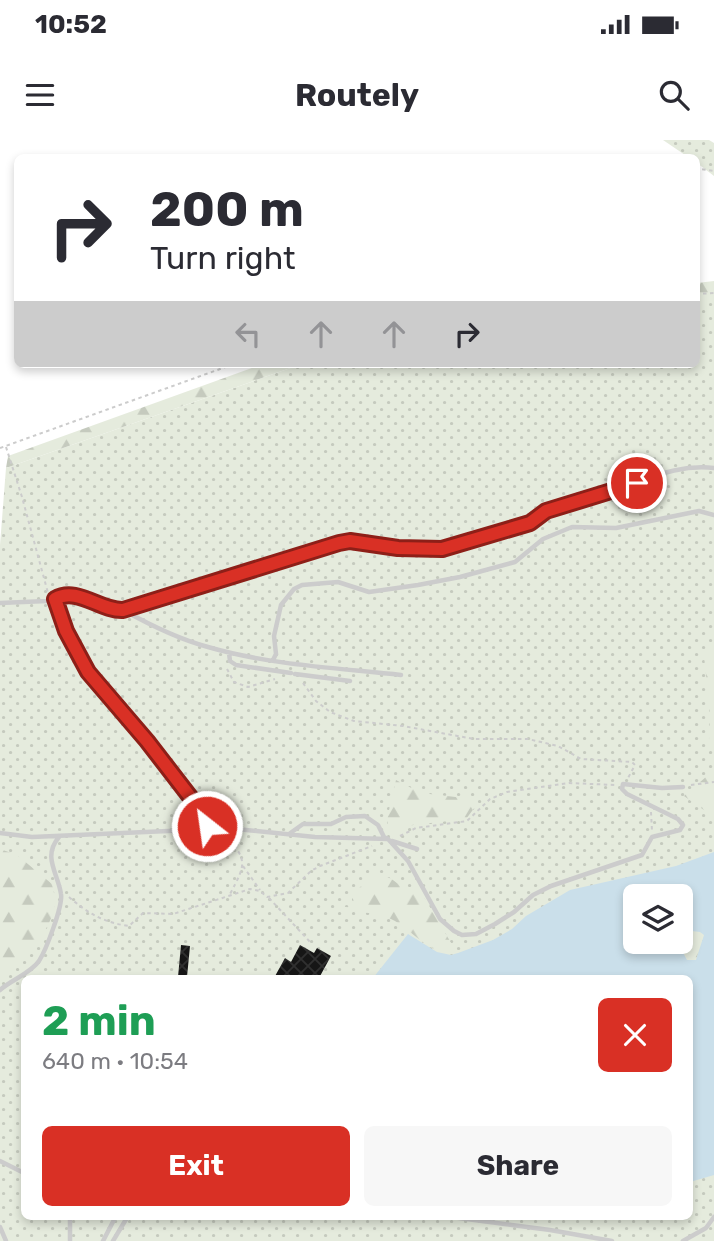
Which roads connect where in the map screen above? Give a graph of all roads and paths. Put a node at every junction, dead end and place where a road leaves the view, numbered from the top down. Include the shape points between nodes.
1 (223, 368) edge
2 (5, 446) junction
3 (0, 448) edge
4 (714, 468) edge
5 (714, 515) edge
6 (53, 599) junction
7 (0, 603) edge
8 (123, 610) junction
9 (229, 653) junction
10 (273, 660) junction
11 (227, 669) dead end
12 (293, 674) junction
13 (401, 675) dead end
14 (350, 681) dead end
15 (714, 782) edge
16 (623, 784) junction
17 (683, 787) joint
18 (651, 807) junction
19 (207, 826) junction
20 (217, 827) junction
21 (0, 833) edge
22 (289, 834) junction
23 (60, 836) junction
24 (653, 836) junction
25 (388, 839) junction
26 (417, 849) dead end
27 (243, 866) junction
28 (260, 891) junction
29 (61, 895) junction
30 (230, 895) junction
31 (267, 897) junction
32 (312, 943) dead end
33 (0, 990) edge
34 (0, 1161) edge
35 (21, 1172) edge
36 (714, 1217) edge
37 (70, 1220) edge
38 (115, 1220) edge
39 (126, 1220) edge
40 (474, 1220) edge
41 (0, 1227) edge
42 (6, 1241) edge
43 (70, 1241) edge
44 (103, 1241) edge
45 (113, 1241) edge
46 (612, 1241) edge
47 (684, 1241) edge

1 - 2 path
2 - 3 path
2 - 6 path via 23,497 45,589
4 - 8 lane via 675,469 455,546 431,550 339,543
5 - 10 lane via 699,511 617,528 572,527 543,540 515,562 410,586 369,592 338,582 302,585 281,606
6 - 7 lane
6 - 8 lane via 73,594
6 - 19 lane via 88,672 147,741 201,811
8 - 9 lane via 187,641
9 - 10 lane
9 - 12 lane via 236,665
10 - 13 lane
11 - 12 path via 234,682 248,687
12 - 14 lane
12 - 16 path via 322,706 354,722 474,739 528,738 558,746 576,758 632,762 634,770
15 - 17 path
16 - 17 lane
16 - 18 lane via 624,791
16 - 25 path via 569,783 507,792 490,799 467,821 416,828
18 - 24 path
18 - 24 lane via 683,825 680,830
19 - 20 lane
19 - 23 lane
20 - 22 lane
20 - 27 path via 240,852
21 - 23 lane
22 - 25 lane
22 - 25 lane via 303,824 331,824 365,816 379,825
23 - 29 lane via 50,857
24 - 25 lane via 642,855 551,886 495,924 462,935 440,919 408,861
25 - 26 lane
25 - 31 path via 320,866 288,893
27 - 28 path
27 - 30 path
28 - 30 path
28 - 31 path
29 - 30 path via 86,912 130,926 143,913 173,914
29 - 33 lane via 40,960
31 - 32 path
34 - 35 lane
36 - 47 lane via 706,1228
37 - 43 lane
38 - 44 lane
39 - 45 lane
40 - 46 lane
41 - 42 lane

